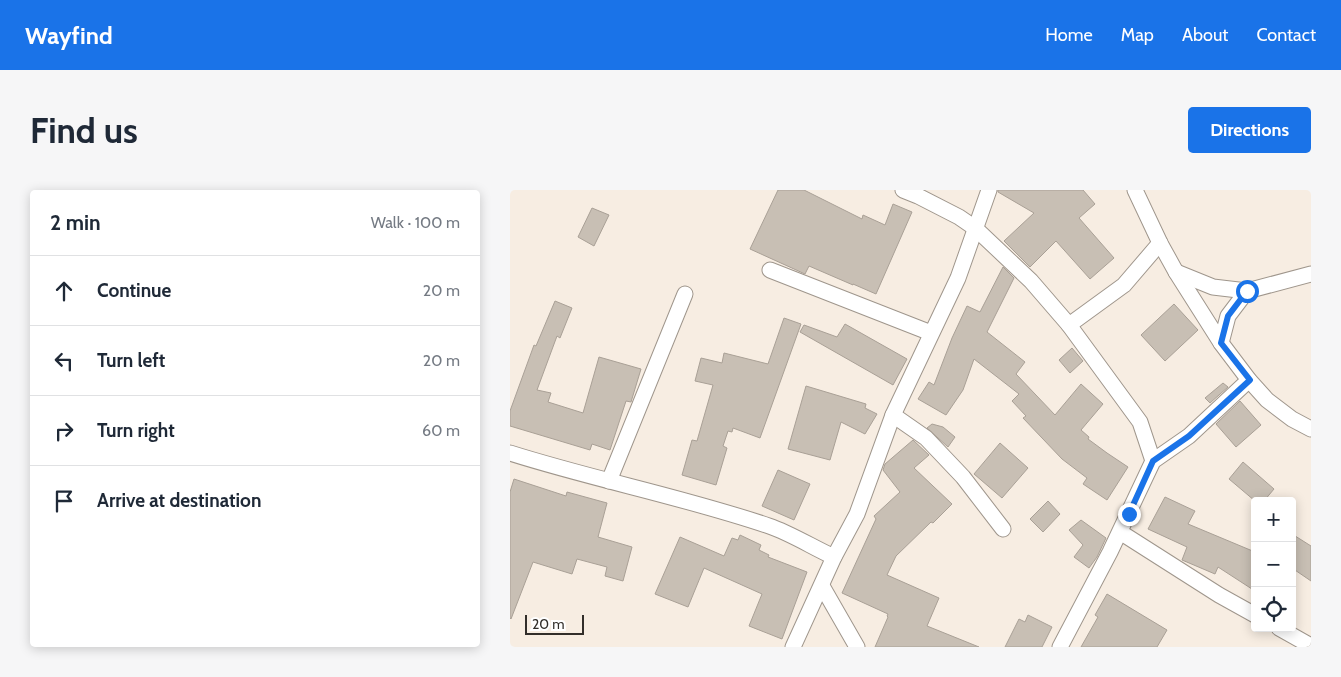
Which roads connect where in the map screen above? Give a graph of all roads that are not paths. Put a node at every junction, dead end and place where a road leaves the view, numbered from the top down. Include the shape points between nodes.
1 (903, 190) edge
2 (989, 190) edge
3 (1135, 190) edge
4 (975, 228) junction
5 (1160, 244) junction
6 (770, 270) dead end
7 (1176, 272) junction
8 (1311, 274) edge
9 (1247, 291) junction
10 (686, 294) dead end
11 (1069, 325) junction
12 (931, 333) junction
13 (1221, 343) junction
14 (1250, 380) junction
15 (893, 415) junction
16 (1311, 429) edge
17 (510, 453) edge
18 (1153, 461) junction
19 (609, 480) junction
20 (1003, 529) dead end
21 (1120, 532) junction
22 (834, 558) junction
23 (822, 586) junction
24 (1251, 613) edge
25 (1286, 632) edge
26 (1311, 646) edge
27 (794, 647) edge
28 (857, 647) edge
29 (1060, 647) edge

1 - 4 street
2 - 4 street
3 - 5 street
4 - 11 street via 1031,281
4 - 12 street via 958,278
5 - 7 street
5 - 11 street via 1124,285
6 - 12 street
7 - 9 street via 1213,288
7 - 13 street
8 - 9 street
9 - 13 street via 1228,316
10 - 19 street
11 - 18 street via 1140,422
12 - 15 street
13 - 14 street
14 - 16 street via 1267,400
14 - 18 street via 1189,436
15 - 20 street via 926,438 963,477
15 - 22 street via 857,514
17 - 19 street
18 - 21 street
19 - 22 street via 771,526
21 - 24 street
21 - 29 street
22 - 23 street
23 - 27 street
23 - 28 street
25 - 26 street

